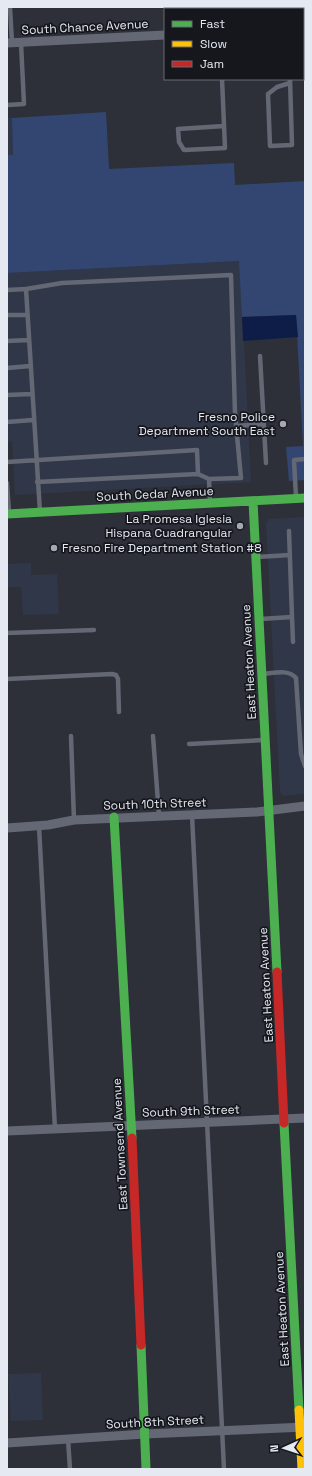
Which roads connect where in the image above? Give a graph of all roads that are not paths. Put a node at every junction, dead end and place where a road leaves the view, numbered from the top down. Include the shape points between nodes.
1 (10, 7) edge
2 (164, 35) edge
3 (13, 43) edge
4 (222, 80) edge
5 (290, 81) edge
6 (7, 105) edge
7 (224, 126) junction
8 (26, 289) junction
9 (7, 290) edge
10 (7, 315) edge
11 (28, 315) junction
12 (29, 340) junction
13 (7, 341) edge
14 (260, 356) dead end
15 (30, 366) junction
16 (7, 368) edge
17 (31, 394) junction
18 (7, 395) edge
19 (33, 420) junction
20 (7, 422) edge
21 (263, 424) junction
22 (236, 426) junction
23 (305, 459) edge
24 (36, 460) junction
25 (7, 462) edge
26 (266, 464) dead end
27 (198, 474) junction
28 (208, 479) junction
29 (37, 482) junction
30 (7, 483) edge
31 (300, 498) edge
32 (253, 501) junction
33 (210, 503) junction
34 (40, 512) junction
35 (8, 514) edge
36 (289, 531) dead end
37 (290, 555) junction
38 (255, 557) junction
39 (292, 617) junction
40 (258, 619) junction
41 (94, 630) dead end
42 (7, 633) edge
43 (293, 642) dead end
44 (261, 674) junction
45 (7, 679) edge
46 (120, 712) dead end
47 (71, 736) dead end
48 (153, 736) dead end
49 (265, 740) junction
50 (189, 744) dead end
51 (305, 766) edge
52 (305, 806) edge
53 (269, 810) junction
54 (159, 815) junction
55 (192, 815) junction
56 (114, 817) junction
57 (74, 820) junction
58 (39, 826) junction
59 (7, 828) edge
60 (305, 1118) edge
61 (284, 1119) junction
62 (207, 1122) junction
63 (131, 1125) junction
64 (55, 1129) junction
65 (7, 1131) edge
66 (302, 1427) edge
67 (222, 1431) junction
68 (145, 1434) junction
69 (68, 1439) junction
70 (7, 1443) edge
71 (70, 1469) edge
72 (146, 1469) edge
73 (224, 1469) edge
74 (302, 1469) edge

1 - 3 lane
2 - 3 street, South Chance Avenue
3 - 6 lane via 24,104
4 - 7 lane
5 - 5 lane via 292,146 270,146 268,94
7 - 7 lane via 225,148 184,150 181,147 178,129
8 - 9 lane
8 - 11 lane
8 - 22 lane via 62,283 231,275
10 - 11 lane
11 - 12 lane
12 - 13 lane
12 - 15 lane
14 - 21 lane
15 - 16 lane
15 - 17 lane
17 - 18 lane
17 - 19 lane
19 - 20 lane
19 - 24 lane
21 - 22 lane
21 - 26 lane
22 - 28 lane via 241,478
23 - 31 lane via 294,460
24 - 25 lane
24 - 27 lane via 197,450
24 - 29 lane
27 - 28 lane
27 - 29 lane
28 - 33 lane
29 - 34 lane
30 - 35 lane
31 - 32 street, South Cedar Avenue
32 - 33 street, South Cedar Avenue
32 - 38 street, East Heaton Avenue
33 - 34 street, South Cedar Avenue
34 - 35 street, South Cedar Avenue
36 - 37 lane
37 - 38 lane
37 - 39 lane
38 - 40 street, East Heaton Avenue
39 - 40 lane
39 - 43 lane
40 - 44 street, East Heaton Avenue
41 - 42 lane
44 - 49 street, East Heaton Avenue
44 - 51 lane via 287,672 296,678 301,754
45 - 46 lane via 116,675
47 - 57 lane
48 - 54 lane
49 - 50 lane
49 - 53 street, East Heaton Avenue
52 - 53 street, South 10th Street
53 - 55 street, South 10th Street
53 - 61 street, East Heaton Avenue
54 - 55 street, South 10th Street
54 - 56 street, South 10th Street
55 - 62 lane
56 - 57 street, South 10th Street
56 - 63 street, East Townsend Avenue
57 - 58 street, South 10th Street
58 - 59 street, South 10th Street
58 - 64 lane
60 - 61 street, South 9th Street
61 - 62 street, South 9th Street
61 - 66 street, East Heaton Avenue
62 - 63 street, South 9th Street
62 - 67 lane
63 - 64 street, South 9th Street
63 - 68 street, East Townsend Avenue
64 - 65 street, South 9th Street
66 - 67 street, South 8th Street
66 - 74 street, East Heaton Avenue
67 - 68 street, South 8th Street
67 - 73 lane
68 - 69 street, South 8th Street
68 - 72 street, East Townsend Avenue
69 - 70 street, South 8th Street
69 - 71 lane

